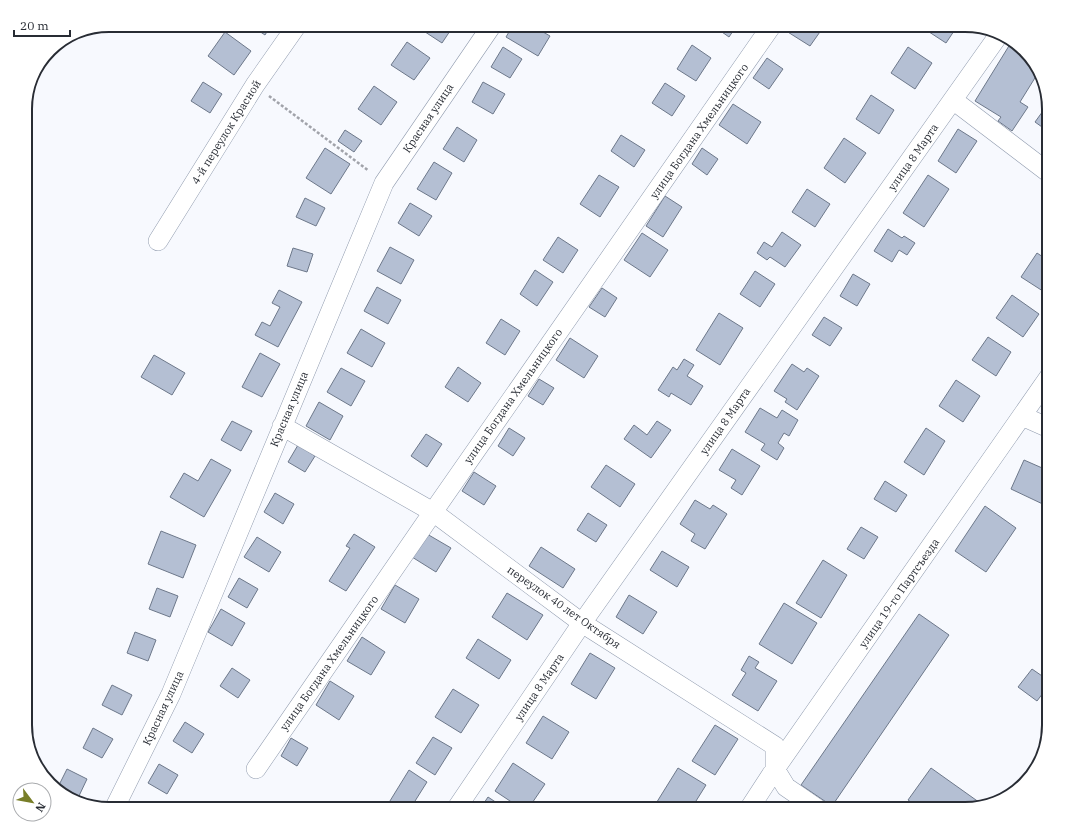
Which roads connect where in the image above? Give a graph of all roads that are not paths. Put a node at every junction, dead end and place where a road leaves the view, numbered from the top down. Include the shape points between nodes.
1 (292, 32) edge
2 (487, 32) edge
3 (767, 32) edge
4 (996, 39) edge
5 (953, 100) junction
6 (1042, 168) edge
7 (158, 241) dead end
8 (1042, 387) edge
9 (1022, 416) junction
10 (1042, 425) edge
11 (282, 426) junction
12 (433, 512) junction
13 (582, 623) junction
14 (256, 769) dead end
15 (775, 769) junction
16 (117, 802) edge
17 (461, 802) edge
18 (754, 802) edge
19 (808, 802) edge

1 - 7 street, 4-й переулок Красной via 255,85
2 - 11 street, Красная улица via 384,182
3 - 12 street, улица Богдана Хмельницкого
4 - 5 street, улица 8 Марта
5 - 6 street
5 - 13 street, улица 8 Марта
8 - 9 street, улица 19-го Партсъезда
9 - 10 street
9 - 15 street, улица 19-го Партсъезда
11 - 12 street, переулок 40 лет Октября
11 - 16 street, Красная улица via 171,694
12 - 13 street, переулок 40 лет Октября
12 - 14 street, улица Богдана Хмельницкого
13 - 15 street, переулок 40 лет Октября via 775,746
13 - 17 street, улица 8 Марта
15 - 18 street, улица 19-го Партсъезда
15 - 19 street via 786,787

